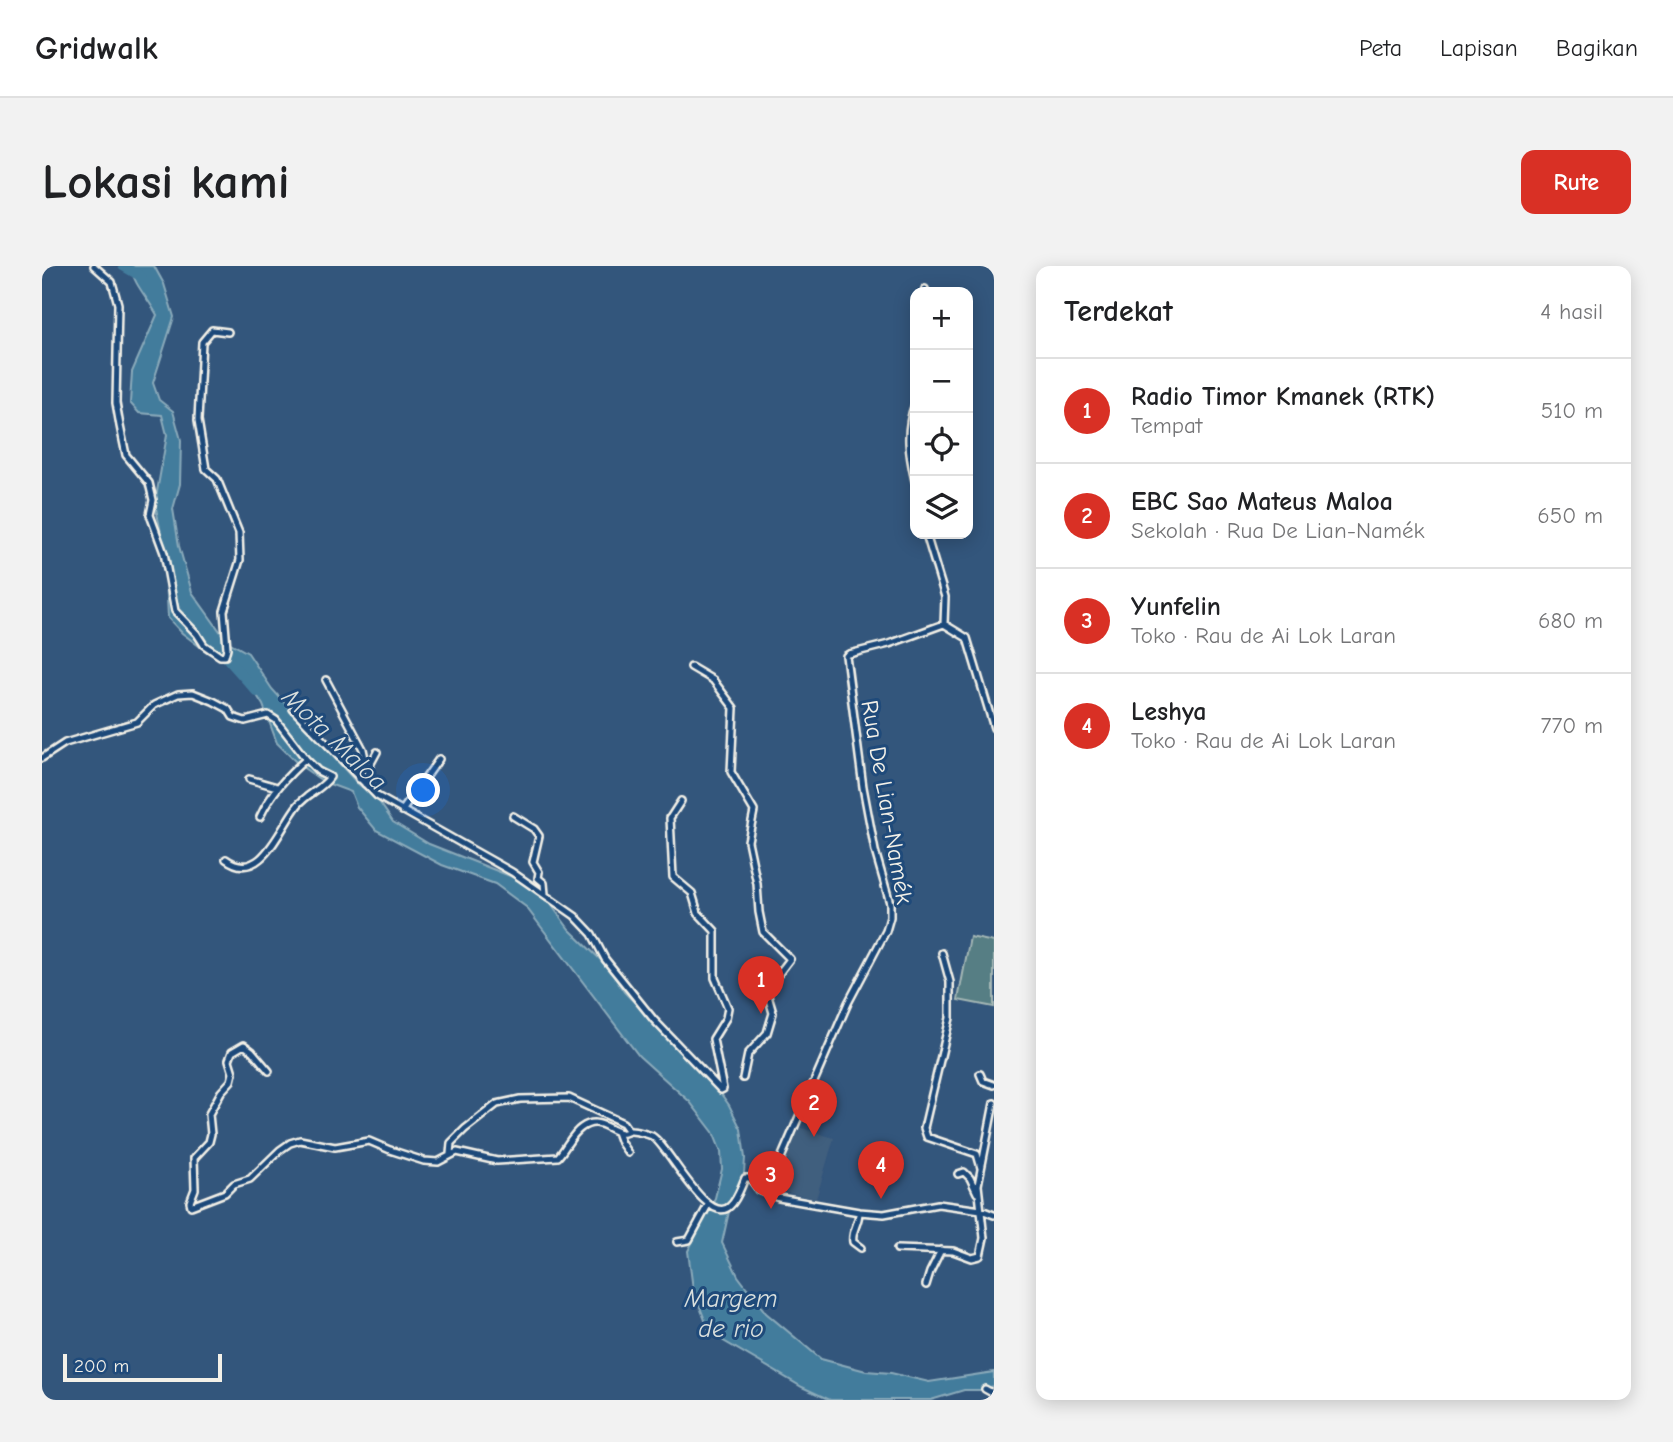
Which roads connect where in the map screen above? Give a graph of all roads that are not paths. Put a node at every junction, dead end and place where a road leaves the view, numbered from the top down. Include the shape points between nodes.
1 (94, 266) edge
2 (228, 332) dead end
3 (913, 413) edge
4 (914, 476) edge
5 (928, 539) edge
6 (944, 624) junction
7 (691, 667) dead end
8 (326, 680) dead end
9 (293, 709) dead end
10 (994, 728) edge
11 (377, 752) dead end
12 (42, 758) edge
13 (306, 759) junction
14 (439, 759) dead end
15 (249, 779) dead end
16 (359, 779) junction
17 (365, 785) junction
18 (278, 787) junction
19 (681, 801) dead end
20 (402, 811) junction
21 (513, 816) dead end
22 (260, 817) dead end
23 (226, 859) dead end
24 (545, 894) junction
25 (942, 953) dead end
26 (269, 1072) dead end
27 (980, 1074) dead end
28 (743, 1078) dead end
29 (994, 1085) edge
30 (994, 1103) edge
31 (615, 1129) junction
32 (628, 1130) junction
33 (628, 1153) dead end
34 (450, 1154) junction
35 (981, 1168) junction
36 (958, 1174) dead end
37 (766, 1193) junction
38 (979, 1196) junction
39 (708, 1205) junction
40 (981, 1210) junction
41 (859, 1212) junction
42 (994, 1215) edge
43 (677, 1242) dead end
44 (861, 1248) dead end
45 (897, 1249) dead end
46 (941, 1250) junction
47 (926, 1285) dead end
48 (985, 1390) dead end
49 (994, 1394) edge

1 - 2 street via 112,282 118,304 116,403 120,426 126,455 149,483 150,515 164,553 175,611 204,645 220,656 225,656 227,648 224,611 240,560 239,533 217,479 206,469 198,420 202,342 212,330
3 - 4 street via 907,434
5 - 6 street via 945,597
6 - 10 street via 967,638
6 - 37 street, Rua De Lian-Namék via 846,656 863,787 890,918
7 - 28 street via 713,680 734,708 731,772 754,811 748,841 763,932 790,959 771,984 768,996 773,1013 767,1033 748,1054
8 - 16 street via 363,749
9 - 16 street
11 - 17 street
12 - 13 street via 65,743 137,722 166,699 192,693 245,722 268,715
13 - 18 street
13 - 23 street via 329,780 298,805 267,852 250,866 239,867
14 - 20 street
15 - 18 street
16 - 17 street
17 - 20 street
18 - 22 street
19 - 24 street via 670,818 673,877 692,893 698,913 715,931 715,978 728,1008 713,1039 723,1090 637,1000 605,960 592,934
20 - 24 street
21 - 24 street via 538,833 533,862
25 - 35 street via 950,982 950,1018 924,1128 927,1137 977,1154
26 - 34 street via 244,1045 232,1052 231,1081 209,1114 209,1142 194,1158 191,1206 250,1179 280,1150 300,1140 335,1147 369,1141 424,1161 438,1162
27 - 29 street via 983,1081
30 - 35 street
31 - 32 street
31 - 33 street
31 - 34 street via 601,1122 590,1123 579,1129 558,1157 497,1161 462,1152
32 - 34 street via 623,1123 569,1098 520,1099 497,1104 465,1129 451,1143
32 - 39 street via 661,1143
35 - 38 street
36 - 38 street via 964,1172 970,1178
37 - 39 street via 745,1178 729,1207
37 - 41 street
38 - 40 street
39 - 43 street via 690,1240
40 - 41 street via 938,1204 884,1214
40 - 42 street
40 - 46 street via 984,1238 980,1256
41 - 44 street via 852,1234
45 - 46 street
46 - 47 street
48 - 49 street

